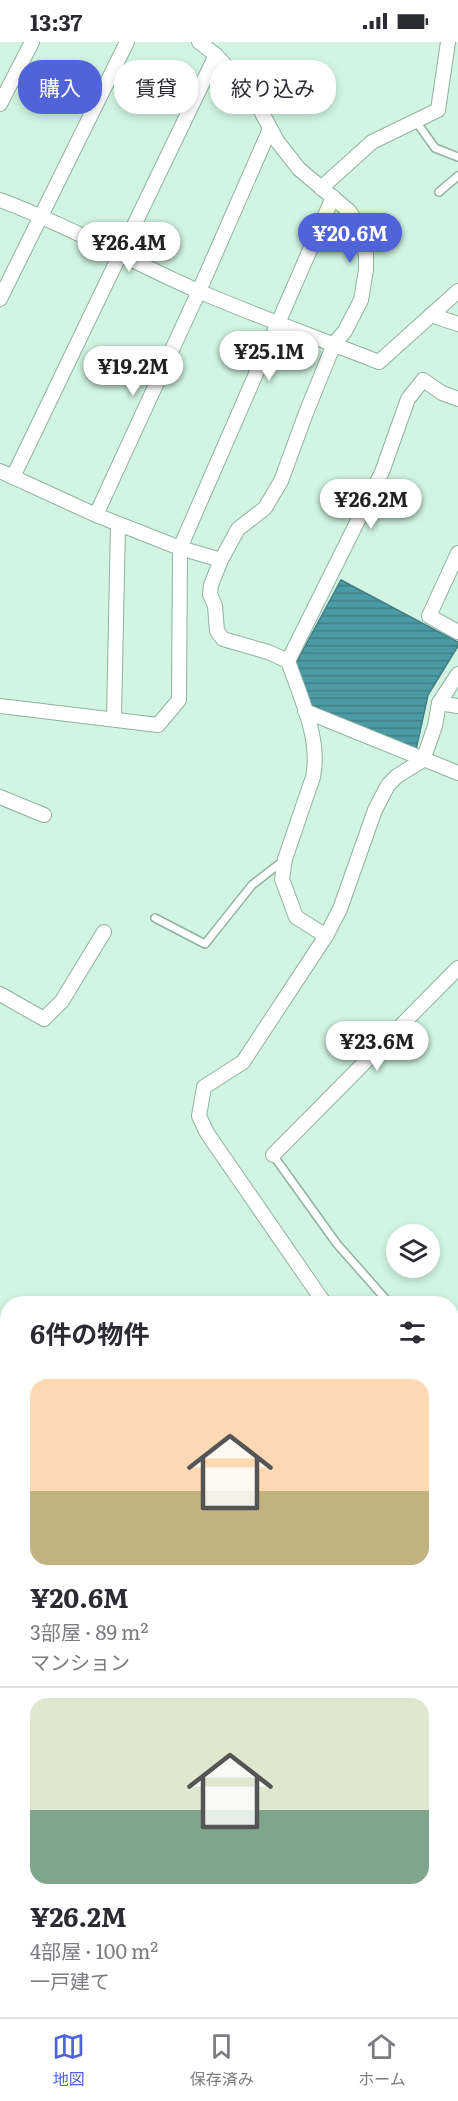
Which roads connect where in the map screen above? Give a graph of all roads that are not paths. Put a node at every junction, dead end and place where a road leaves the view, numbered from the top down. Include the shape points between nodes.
1 (32, 42) edge
2 (127, 42) edge
3 (199, 42) edge
4 (448, 42) edge
5 (216, 55) junction
6 (0, 104) edge
7 (415, 120) junction
8 (270, 129) junction
9 (458, 157) edge
10 (458, 176) edge
11 (321, 188) junction
12 (439, 192) dead end
13 (333, 197) junction
14 (0, 200) edge
15 (41, 216) junction
16 (120, 255) junction
17 (199, 291) junction
18 (458, 291) edge
19 (0, 299) edge
20 (431, 315) junction
21 (278, 322) junction
22 (458, 324) edge
23 (334, 344) junction
24 (458, 399) edge
25 (6, 474) edge
26 (96, 515) junction
27 (118, 524) junction
28 (180, 548) junction
29 (458, 553) edge
30 (221, 560) junction
31 (458, 632) edge
32 (288, 661) junction
33 (458, 674) edge
34 (439, 703) junction
35 (0, 706) edge
36 (458, 706) edge
37 (305, 711) junction
38 (114, 718) junction
39 (423, 760) junction
40 (458, 773) edge
41 (0, 797) edge
42 (44, 815) dead end
43 (285, 859) junction
44 (155, 918) dead end
45 (104, 932) dead end
46 (326, 936) junction
47 (458, 968) edge
48 (0, 994) edge
49 (273, 1155) joint
50 (319, 1296) edge
51 (383, 1296) edge

1 - 6 street
2 - 15 street
3 - 5 street
4 - 7 street via 438,111
5 - 8 street via 253,96
5 - 16 street
7 - 9 lane via 435,148
7 - 11 street via 372,142
8 - 11 street via 299,169
8 - 17 street
10 - 12 lane
11 - 13 street
13 - 21 street
13 - 23 street via 358,224 366,255 361,300
14 - 15 street
15 - 16 street
15 - 19 street
16 - 17 street
16 - 25 street
17 - 21 street
17 - 26 street
18 - 20 street
20 - 22 street
20 - 23 street via 379,362
21 - 23 street
21 - 28 street
23 - 30 street via 282,481 265,508 238,529
24 - 32 street via 423,380 408,399 382,472
25 - 26 street
26 - 27 street
27 - 28 street
27 - 38 street
28 - 30 street
28 - 38 street via 179,700 158,725
29 - 31 street via 429,616
30 - 32 street via 210,594 217,631 223,639
32 - 37 street
33 - 34 street
34 - 36 street
34 - 39 street
35 - 38 street
37 - 39 street
37 - 43 street via 316,764
39 - 40 street
39 - 46 street via 388,785
41 - 42 street
43 - 44 lane via 252,885 205,944
43 - 46 street via 282,879 296,917
45 - 48 street via 62,1001 44,1019
46 - 50 street via 243,1062 204,1087 199,1116 225,1161
47 - 49 street
49 - 51 lane via 337,1244

